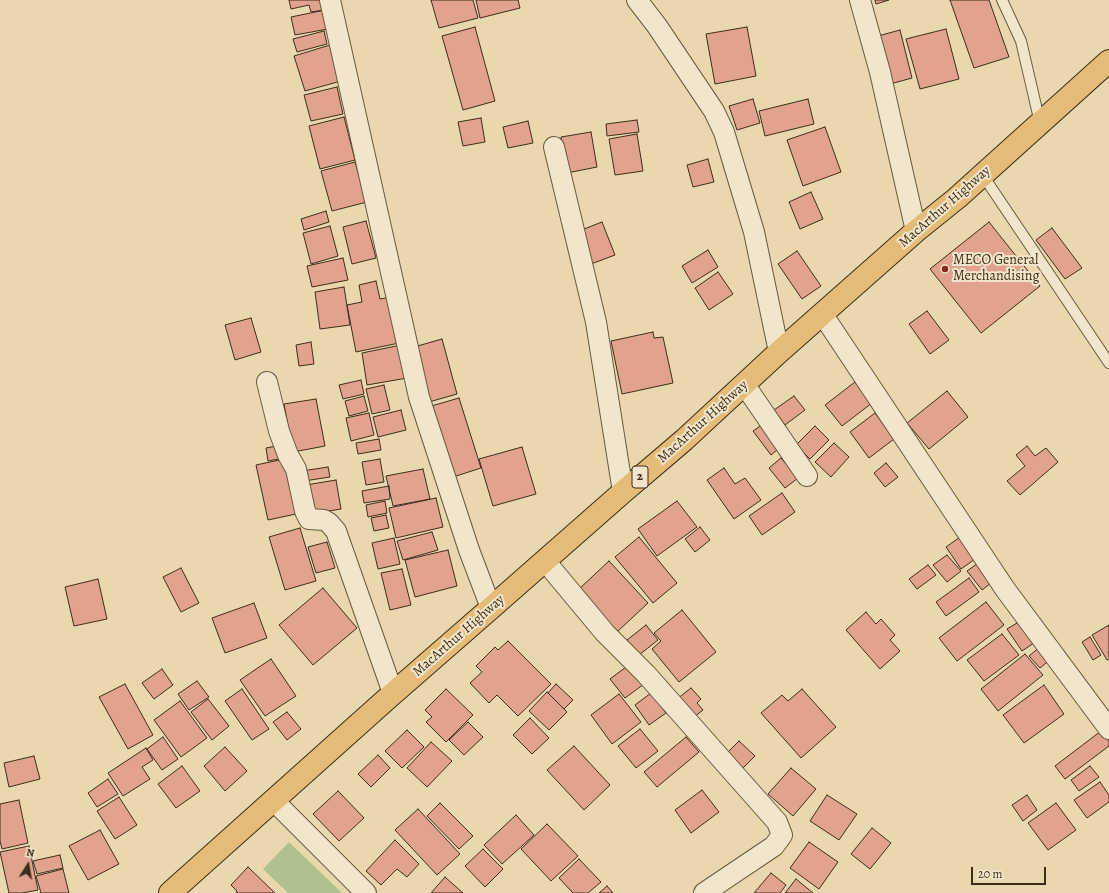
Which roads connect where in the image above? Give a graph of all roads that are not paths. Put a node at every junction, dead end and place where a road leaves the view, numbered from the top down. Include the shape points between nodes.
1 (330, 0) edge
2 (637, 0) edge
3 (860, 0) edge
4 (1002, 0) edge
5 (1109, 61) edge
6 (1040, 123) junction
7 (554, 147) dead end
8 (982, 174) junction
9 (916, 231) junction
10 (823, 315) junction
11 (779, 352) junction
12 (1109, 363) edge
13 (267, 382) dead end
14 (744, 384) junction
15 (807, 476) dead end
16 (623, 492) junction
17 (545, 561) junction
18 (491, 608) junction
19 (394, 692) junction
20 (1109, 729) edge
21 (273, 800) junction
22 (170, 893) edge
23 (366, 893) edge
24 (704, 893) edge

1 - 18 street via 420,397 469,550
2 - 11 street via 714,111 724,132 754,232
3 - 9 street via 880,72
4 - 6 lane via 1021,41
5 - 6 highway, MacArthur Highway / 2
6 - 8 highway, MacArthur Highway / 2
7 - 16 street via 596,322
8 - 9 highway, MacArthur Highway / 2
8 - 12 lane
9 - 10 highway, MacArthur Highway / 2
10 - 11 highway, MacArthur Highway / 2
10 - 20 street via 1005,589
11 - 14 highway, MacArthur Highway / 2
13 - 19 street via 279,431 296,469 305,511 309,519 324,520 336,531
14 - 15 street
14 - 16 highway, MacArthur Highway / 2
16 - 17 highway, MacArthur Highway / 2
17 - 18 highway, MacArthur Highway / 2
17 - 24 street via 605,633 646,674 778,822 782,835 774,846
18 - 19 highway, MacArthur Highway / 2
19 - 21 highway, MacArthur Highway / 2
21 - 22 highway, MacArthur Highway / 2
21 - 23 street

